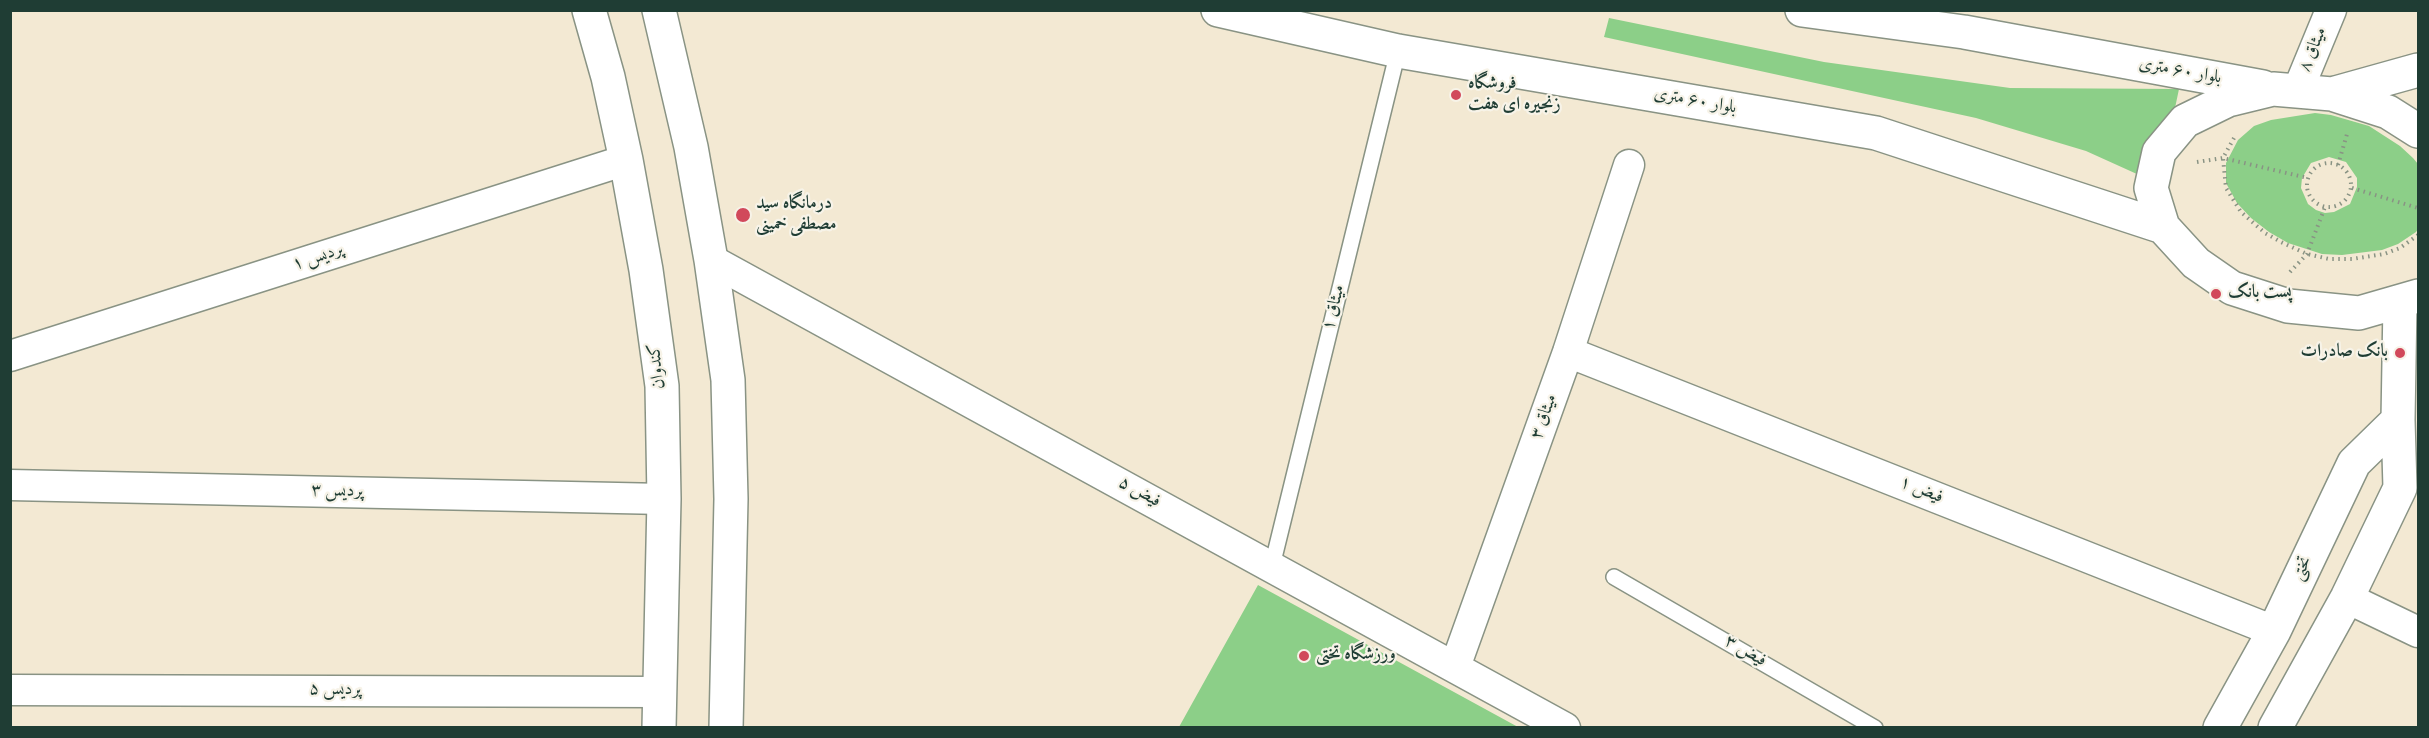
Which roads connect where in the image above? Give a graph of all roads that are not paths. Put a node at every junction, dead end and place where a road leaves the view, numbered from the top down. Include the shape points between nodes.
1 (590, 10) edge
2 (659, 10) edge
3 (1218, 10) edge
4 (1802, 10) edge
5 (2331, 10) edge
6 (1398, 51) junction
7 (2418, 70) edge
8 (2286, 89) junction
9 (2332, 94) junction
10 (2418, 131) edge
11 (626, 160) junction
12 (1629, 165) dead end
13 (2163, 227) junction
14 (711, 260) junction
15 (2409, 299) edge
16 (1568, 352) junction
17 (10, 356) edge
18 (2398, 420) junction
19 (2409, 476) edge
20 (10, 484) edge
21 (664, 499) junction
22 (1272, 566) junction
23 (1614, 577) dead end
24 (2347, 598) junction
25 (2274, 631) junction
26 (2418, 632) edge
27 (1455, 667) junction
28 (10, 690) edge
29 (660, 692) junction
30 (659, 728) edge
31 (726, 728) edge
32 (1566, 728) edge
33 (1875, 728) edge
34 (2220, 728) edge
35 (2275, 728) edge

1 - 11 main road, کندوان
2 - 14 main road via 692,147
3 - 6 main road, بلوار ۶۰ متری
4 - 8 main road, بلوار ۶۰ متری via 1964,32
5 - 8 street, میثاق ۸
6 - 13 main road, بلوار ۶۰ متری via 1876,133
6 - 22 lane, میثاق ۱
7 - 9 main road
8 - 9 main road, بلوار ۶۰ متری
8 - 13 main road via 2228,100 2185,122 2159,152 2151,188
9 - 10 main road via 2388,112
11 - 17 street, پردیس ۱
11 - 21 main road, کندوان via 662,386
12 - 16 street, میثاق ۳
13 - 15 main road via 2196,263 2232,288 2264,299 2288,306 2359,313
14 - 22 street, فیض ۵
14 - 31 main road via 728,380
15 - 18 main road
16 - 25 street, فیض ۱
16 - 27 street, میثاق ۳
18 - 19 main road
18 - 25 main road, تختی via 2354,463
19 - 24 main road
20 - 21 street, پردیس ۳
21 - 29 main road, کندوان
22 - 27 street, فیض ۵
23 - 33 lane, فیض ۳
24 - 26 street
24 - 35 main road
25 - 34 main road, تختی
27 - 32 street, فیض ۵
28 - 29 street, پردیس ۵
29 - 30 main road, کندوان

